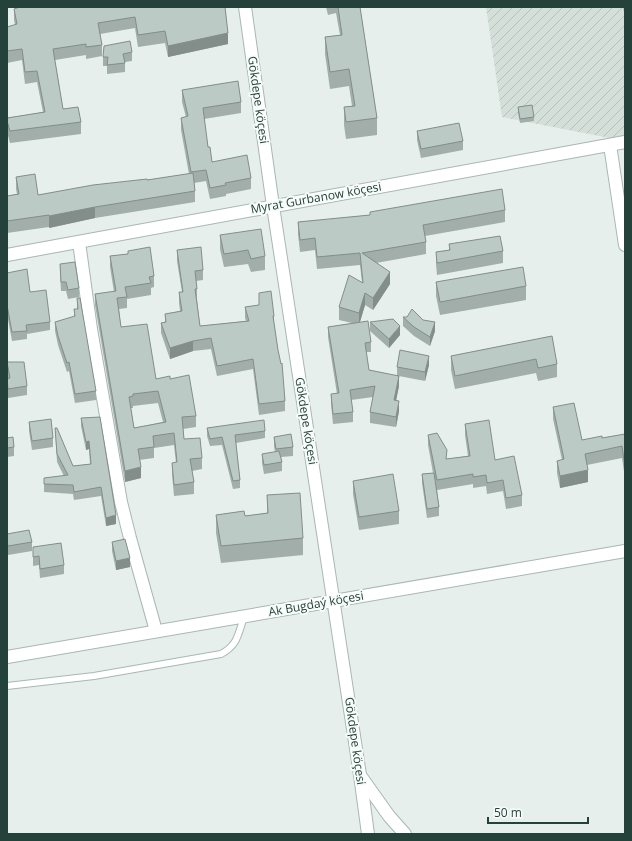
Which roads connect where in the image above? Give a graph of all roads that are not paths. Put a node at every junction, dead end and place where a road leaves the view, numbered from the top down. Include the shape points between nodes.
1 (245, 7) edge
2 (625, 142) edge
3 (610, 145) junction
4 (274, 206) junction
5 (79, 242) junction
6 (625, 245) edge
7 (7, 255) edge
8 (625, 551) edge
9 (334, 601) junction
10 (244, 616) junction
11 (156, 631) junction
12 (7, 657) edge
13 (7, 686) edge
14 (360, 775) junction
15 (368, 834) edge
16 (405, 834) edge

1 - 4 street, Gökdepe köçesi
2 - 3 street, Myrat Gurbanow köçesi
3 - 4 street, Myrat Gurbanow köçesi
3 - 6 street
4 - 5 street, Myrat Gurbanow köçesi
4 - 9 street, Gökdepe köçesi
5 - 7 street, Myrat Gurbanow köçesi
5 - 11 street via 91,329 121,502
8 - 9 street, Ak Bugdaý köçesi
9 - 10 street, Ak Bugdaý köçesi
9 - 14 street, Gökdepe köçesi
10 - 11 street, Ak Bugdaý köçesi
10 - 13 lane via 236,640 230,649 221,654 94,676
11 - 12 street, Ak Bugdaý köçesi
14 - 15 street, Gökdepe köçesi
14 - 16 street

